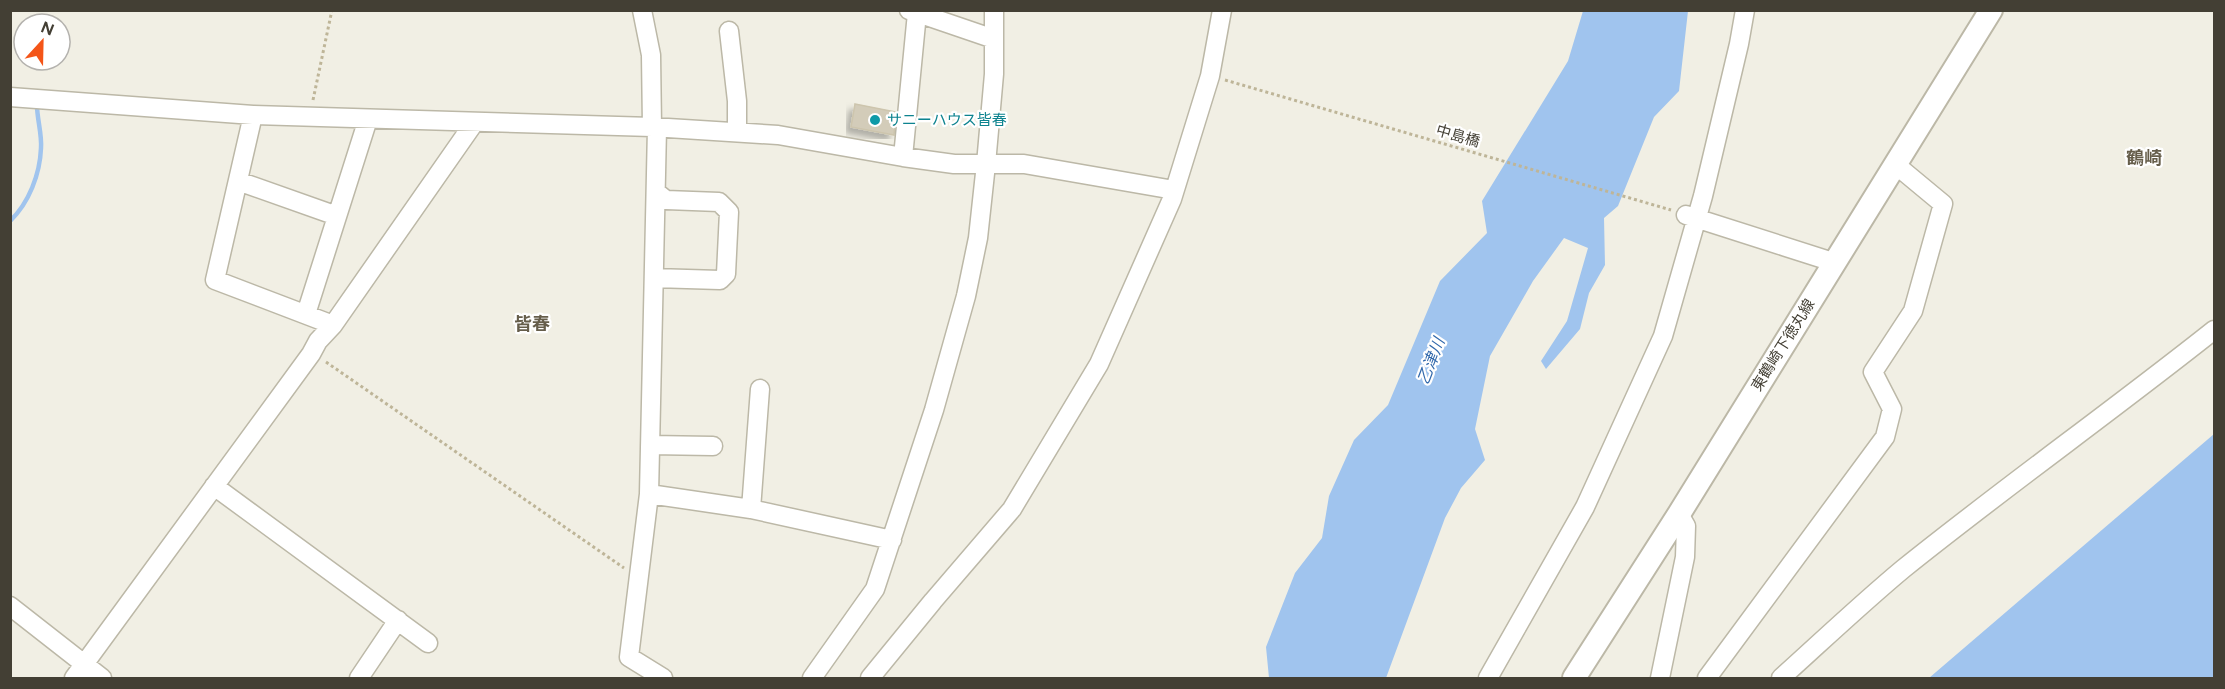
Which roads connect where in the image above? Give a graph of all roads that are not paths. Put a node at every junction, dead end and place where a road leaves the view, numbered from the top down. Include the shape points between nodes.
1 (642, 10) edge
2 (994, 10) edge
3 (1222, 10) edge
4 (1745, 10) edge
5 (1991, 10) edge
6 (913, 12) edge
7 (729, 31) dead end
8 (994, 39) junction
9 (10, 97) edge
10 (253, 115) junction
11 (368, 119) junction
12 (474, 123) junction
13 (654, 128) junction
14 (737, 132) junction
15 (903, 158) junction
16 (986, 164) junction
17 (1896, 165) junction
18 (238, 182) junction
19 (1174, 190) junction
20 (656, 192) junction
21 (337, 216) junction
22 (1692, 216) junction
23 (1833, 262) junction
24 (654, 278) junction
25 (306, 314) junction
26 (333, 324) junction
27 (2214, 330) edge
28 (760, 389) dead end
29 (650, 445) junction
30 (713, 446) dead end
31 (214, 486) junction
32 (649, 494) junction
33 (751, 509) junction
34 (1679, 514) junction
35 (892, 540) junction
36 (10, 606) edge
37 (398, 620) junction
38 (428, 643) dead end
39 (78, 671) edge
40 (102, 678) edge
41 (359, 678) edge
42 (663, 678) edge
43 (812, 678) edge
44 (870, 678) edge
45 (1488, 678) edge
46 (1574, 678) edge
47 (1660, 678) edge
48 (1707, 678) edge
49 (1781, 678) edge

1 - 13 street via 651,55
2 - 8 street
3 - 19 street via 1217,77
4 - 22 street
5 - 17 street, 東鶴崎下徳丸線
6 - 8 street
6 - 15 street
7 - 14 street
8 - 16 street
9 - 10 street
10 - 11 street
10 - 18 street
11 - 12 street
11 - 21 street
12 - 13 street
12 - 26 street
13 - 14 street
13 - 20 street
14 - 15 street via 778,135
15 - 16 street
16 - 19 street via 1024,164
16 - 35 street via 978,238 966,296
17 - 23 street, 東鶴崎下徳丸線
17 - 48 street via 1943,204 1913,311 1873,372 1892,409 1885,437
18 - 21 street
18 - 25 street via 215,280
19 - 44 street via 1099,364 1011,509
20 - 24 street
20 - 24 street via 666,200 718,201 729,212 726,274 720,280
21 - 25 street
22 - 23 street
22 - 45 street via 1663,336 1585,507
23 - 34 street, 東鶴崎下徳丸線
24 - 29 street
25 - 26 street
26 - 31 street
27 - 49 street via 1901,571
28 - 33 street
29 - 30 street
29 - 32 street
31 - 37 street
31 - 39 street
32 - 33 street
32 - 42 street via 629,657
33 - 35 street
34 - 46 street, 東鶴崎下徳丸線
34 - 47 street via 1686,526 1684,557
35 - 43 street via 875,589
36 - 39 street
37 - 38 street
37 - 41 street
39 - 40 street

